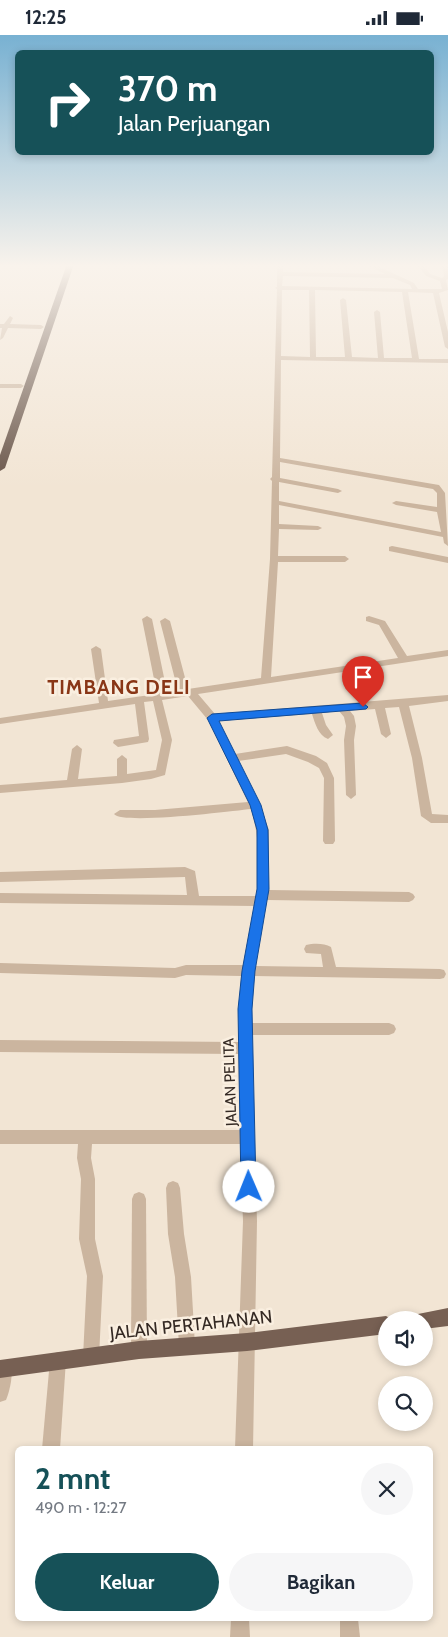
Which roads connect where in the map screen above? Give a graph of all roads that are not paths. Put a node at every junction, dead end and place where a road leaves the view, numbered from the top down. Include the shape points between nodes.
1 (37, 339) edge
2 (45, 339) edge
3 (278, 339) edge
4 (313, 339) edge
5 (347, 339) edge
6 (379, 339) edge
7 (412, 339) edge
8 (278, 358) junction
9 (313, 359) junction
10 (349, 360) junction
11 (381, 360) junction
12 (416, 361) junction
13 (448, 361) edge
14 (0, 386) edge
15 (21, 386) junction
16 (0, 444) edge
17 (275, 459) junction
18 (0, 468) edge
19 (274, 479) junction
20 (338, 491) dead end
21 (274, 501) junction
22 (396, 503) dead end
23 (441, 510) junction
24 (445, 521) edge
25 (274, 526) junction
26 (318, 527) dead end
27 (447, 539) edge
28 (392, 549) dead end
29 (274, 559) junction
30 (345, 559) dead end
31 (448, 560) edge
32 (147, 619) dead end
33 (369, 619) dead end
34 (165, 621) dead end
35 (96, 649) dead end
36 (448, 653) edge
37 (404, 660) junction
38 (266, 679) junction
39 (187, 694) junction
40 (160, 697) junction
41 (448, 698) edge
42 (139, 700) junction
43 (403, 703) junction
44 (104, 705) junction
45 (379, 705) junction
46 (342, 708) junction
47 (316, 711) junction
48 (212, 718) junction
49 (0, 721) edge
50 (386, 734) dead end
51 (328, 735) dead end
52 (118, 743) dead end
53 (78, 749) dead end
54 (232, 758) junction
55 (122, 759) dead end
56 (122, 779) junction
57 (72, 784) junction
58 (0, 789) edge
59 (351, 795) dead end
60 (256, 805) junction
61 (120, 814) dead end
62 (448, 819) edge
63 (329, 841) dead end
64 (0, 877) edge
65 (356, 890) dead end
66 (262, 895) junction
67 (409, 897) dead end
68 (0, 898) edge
69 (194, 901) junction
70 (310, 949) dead end
71 (0, 968) edge
72 (248, 971) junction
73 (330, 972) junction
74 (440, 974) dead end
75 (244, 1029) junction
76 (389, 1029) dead end
77 (0, 1046) edge
78 (245, 1048) junction
79 (85, 1136) junction
80 (0, 1137) edge
81 (248, 1137) junction
82 (173, 1188) dead end
83 (140, 1199) dead end
84 (448, 1317) edge
85 (433, 1319) edge
86 (378, 1326) edge
87 (247, 1342) junction
88 (187, 1346) junction
89 (139, 1351) junction
90 (91, 1357) junction
91 (58, 1361) junction
92 (2, 1369) edge
93 (0, 1395) edge
94 (51, 1446) edge
95 (244, 1446) edge
96 (240, 1621) edge
97 (349, 1621) edge
98 (240, 1637) edge
99 (350, 1637) edge

1 - 15 highway
2 - 18 highway
3 - 8 street
4 - 9 street
5 - 10 street
6 - 11 street
7 - 12 street
8 - 9 street
8 - 17 street
9 - 10 street
10 - 11 street
11 - 12 street
12 - 13 street
14 - 15 street
15 - 16 highway
17 - 19 street
17 - 23 street via 436,487 441,493
19 - 20 street
19 - 21 street
21 - 25 street
21 - 27 street
22 - 23 street
23 - 24 street
24 - 27 street
25 - 26 street
25 - 29 street
28 - 31 street
29 - 30 street
29 - 38 street
32 - 40 street
33 - 37 street via 382,623
34 - 39 street
35 - 44 street
36 - 37 street
37 - 38 street
38 - 39 street
39 - 40 street
39 - 48 street, JALAN PELITA
40 - 42 street
40 - 56 street via 167,734 163,769 151,775
41 - 43 street
42 - 44 street
42 - 52 street via 144,739
43 - 45 street
43 - 62 street via 428,818
44 - 49 street
45 - 46 street
45 - 50 street
46 - 47 street
46 - 59 street via 349,716 351,726
47 - 48 street
47 - 51 street
48 - 54 street, JALAN PELITA
53 - 57 street
54 - 60 street, JALAN PELITA
54 - 63 street via 287,750 323,766 329,778
55 - 56 street
56 - 57 street
57 - 58 street
60 - 61 street
60 - 66 street, JALAN PELITA via 263,830
64 - 69 street via 185,872 193,877
65 - 66 street
66 - 67 street
66 - 69 street
66 - 72 street, JALAN PELITA
68 - 69 street
70 - 73 street via 327,951
71 - 72 street via 166,973 186,970
72 - 73 street
72 - 75 street, JALAN PELITA
73 - 74 street
75 - 76 street
75 - 78 street, JALAN PELITA
77 - 78 street
78 - 81 street, JALAN PELITA
79 - 80 street
79 - 81 street
79 - 90 street via 87,1239 95,1276
81 - 87 street, JALAN PELITA
82 - 88 street
83 - 89 street
84 - 85 main road
86 - 87 main road, JALAN PERTAHANAN
87 - 88 main road, JALAN PERTAHANAN
87 - 95 street, JALAN PELITA
88 - 89 main road, JALAN PERTAHANAN
89 - 90 main road, JALAN PERTAHANAN
90 - 91 main road, JALAN PERTAHANAN
91 - 92 main road, JALAN PERTAHANAN
91 - 94 street
92 - 93 street
96 - 98 street
97 - 99 street

